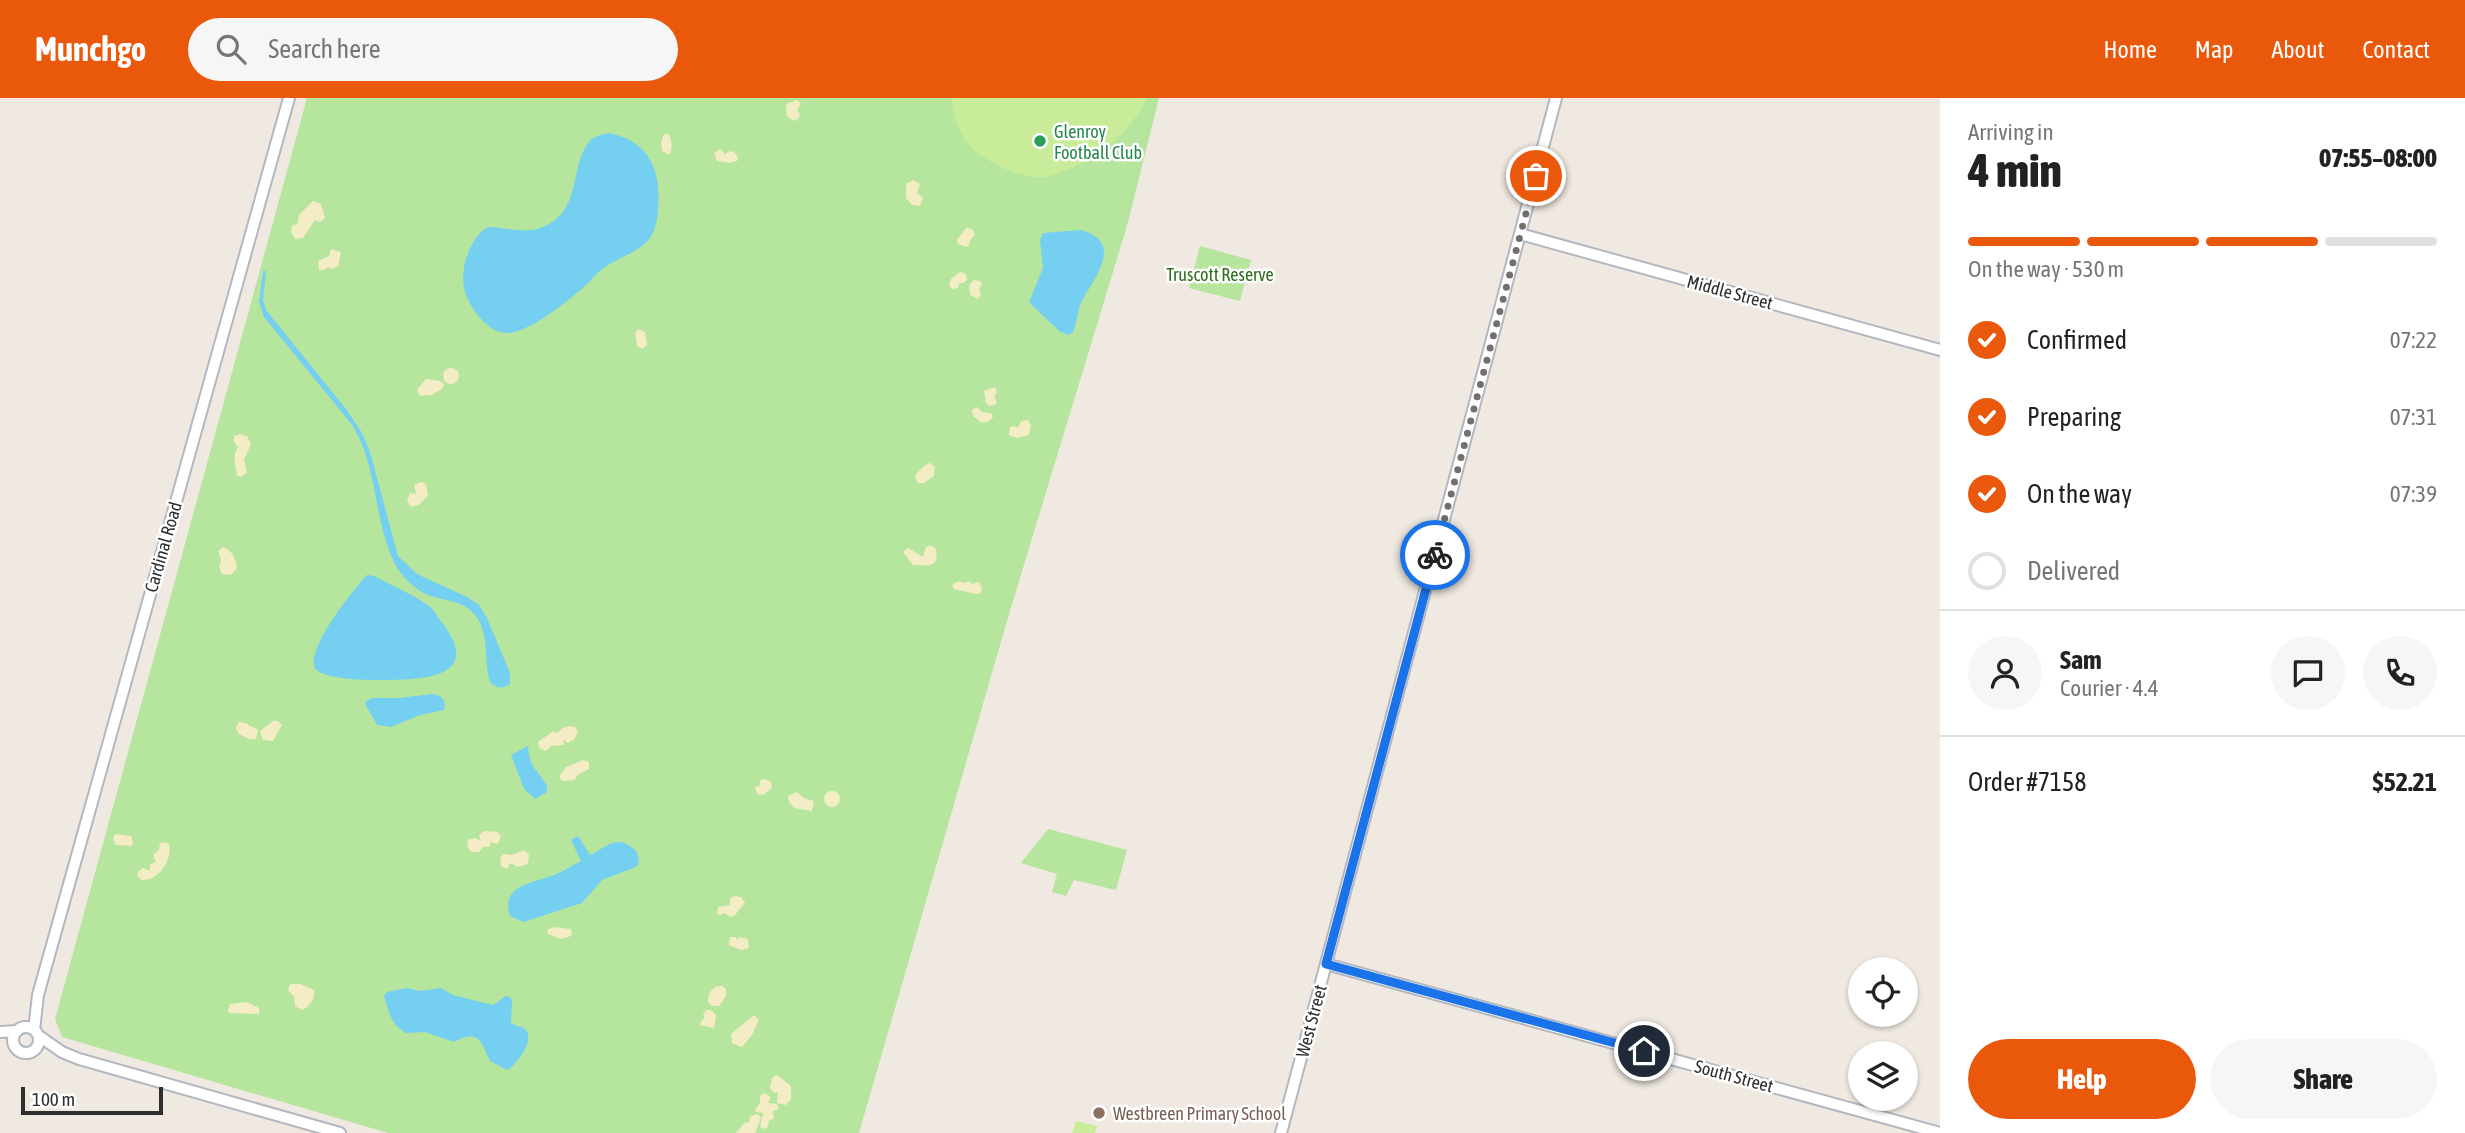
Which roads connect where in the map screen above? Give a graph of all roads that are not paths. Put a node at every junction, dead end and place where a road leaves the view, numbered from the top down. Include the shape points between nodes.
1 (289, 98) edge
2 (1556, 98) edge
3 (1520, 234) junction
4 (1940, 351) edge
5 (1326, 964) junction
6 (25, 1033) junction
7 (0, 1034) edge
8 (36, 1049) junction
9 (62, 1052) junction
10 (340, 1133) edge
11 (1281, 1133) edge
12 (1940, 1133) edge

1 - 6 street, Cardinal Road
2 - 3 street, West Street
3 - 4 street, Middle Street
3 - 5 street, West Street
5 - 11 street, West Street
5 - 12 street, South Street
6 - 7 street
6 - 8 street, Cardinal Road via 39,1043
6 - 8 street via 16,1047 30,1052
6 - 9 street
8 - 9 street
9 - 10 street

